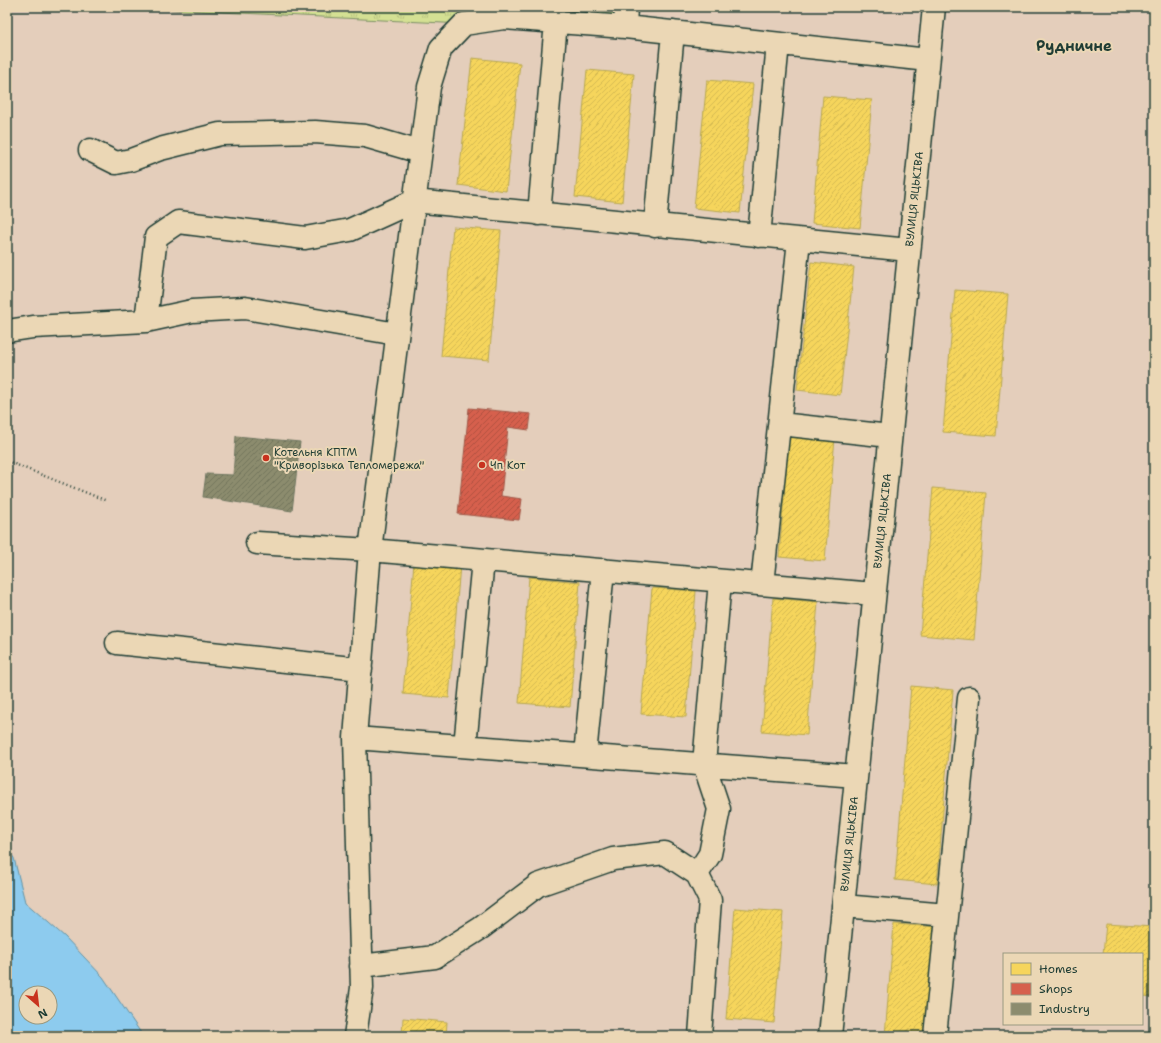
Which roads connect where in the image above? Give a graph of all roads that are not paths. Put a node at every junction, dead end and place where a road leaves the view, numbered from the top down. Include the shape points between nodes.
1 (934, 7) edge
2 (626, 17) edge
3 (556, 22) junction
4 (673, 32) junction
5 (778, 44) junction
6 (928, 60) junction
7 (90, 150) dead end
8 (420, 152) junction
9 (414, 201) junction
10 (539, 214) junction
11 (655, 226) junction
12 (759, 236) junction
13 (799, 240) junction
14 (909, 250) junction
15 (146, 321) junction
16 (7, 330) edge
17 (397, 334) junction
18 (780, 424) junction
19 (890, 436) junction
20 (257, 543) dead end
21 (370, 550) junction
22 (483, 560) junction
23 (603, 570) junction
24 (720, 581) junction
25 (762, 584) junction
26 (874, 594) junction
27 (117, 642) dead end
28 (360, 669) junction
29 (969, 698) dead end
30 (355, 738) junction
31 (466, 746) junction
32 (585, 755) junction
33 (704, 764) junction
34 (856, 776) junction
35 (697, 874) junction
36 (843, 906) junction
37 (947, 915) junction
38 (361, 966) junction
39 (355, 1036) edge
40 (700, 1036) edge
41 (830, 1036) edge
42 (935, 1036) edge

1 - 6 street, ВУЛИЦЯ ЯЦЬКІВА
2 - 3 street
2 - 4 street
3 - 8 street via 504,18 464,24 441,48 429,87
3 - 10 street
4 - 5 street
4 - 11 street
5 - 6 street
5 - 12 street
6 - 14 street, ВУЛИЦЯ ЯЦЬКІВА
7 - 8 street via 116,163 220,134 315,132 365,136
8 - 9 street
9 - 10 street
9 - 15 street via 350,230 305,238 178,222 156,237
9 - 17 street
10 - 11 street
11 - 12 street
12 - 13 street
13 - 14 street
13 - 18 street
14 - 19 street, ВУЛИЦЯ ЯЦЬКІВА
15 - 16 street
15 - 17 street via 192,311 245,308
17 - 21 street
18 - 19 street
18 - 25 street
19 - 26 street, ВУЛИЦЯ ЯЦЬКІВА
20 - 21 street
21 - 22 street
21 - 28 street
22 - 23 street
22 - 31 street
23 - 24 street
23 - 32 street
24 - 25 street
24 - 33 street
25 - 26 street
26 - 34 street, ВУЛИЦЯ ЯЦЬКІВА
27 - 28 street
28 - 30 street
29 - 37 street
30 - 31 street
30 - 38 street
31 - 32 street
32 - 33 street
33 - 34 street
33 - 35 street via 719,809 710,854
34 - 36 street, ВУЛИЦЯ ЯЦЬКІВА
35 - 38 street via 665,853 613,859 538,885 481,928 435,957
35 - 40 street via 710,900
36 - 37 street
36 - 41 street, ВУЛИЦЯ ЯЦЬКІВА
37 - 42 street
38 - 39 street via 362,988

